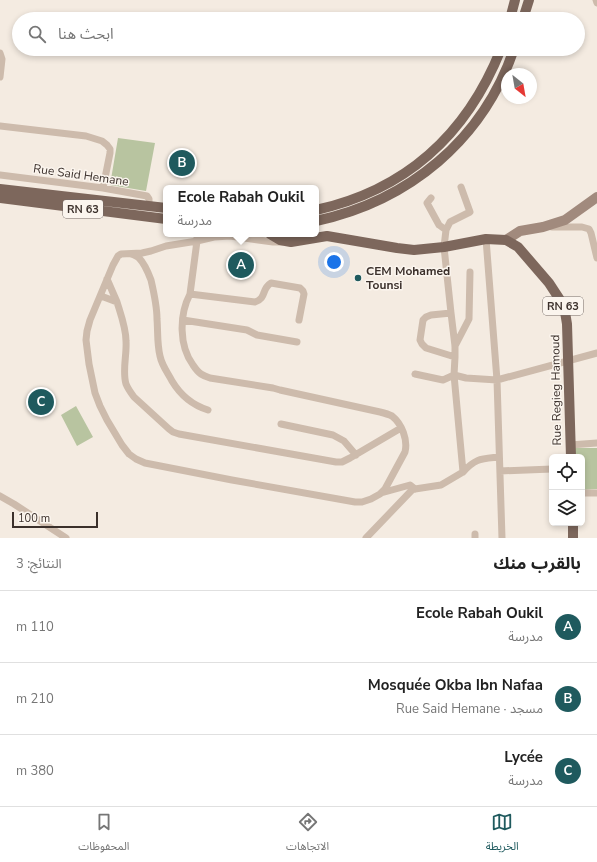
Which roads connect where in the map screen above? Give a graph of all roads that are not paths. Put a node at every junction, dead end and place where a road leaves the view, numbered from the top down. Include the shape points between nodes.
1 (516, 0) edge
2 (529, 0) edge
3 (596, 0) edge
4 (597, 3) edge
5 (512, 12) edge
6 (525, 12) edge
7 (0, 53) edge
8 (498, 56) edge
9 (511, 56) edge
10 (0, 77) edge
11 (0, 126) edge
12 (0, 175) edge
13 (461, 187) dead end
14 (103, 188) junction
15 (0, 189) edge
16 (597, 197) edge
17 (0, 198) edge
18 (431, 198) dead end
19 (149, 206) junction
20 (163, 208) edge
21 (319, 209) edge
22 (163, 219) edge
23 (319, 220) edge
24 (543, 227) junction
25 (446, 230) junction
26 (214, 237) edge
27 (237, 237) edge
28 (275, 237) edge
29 (197, 238) edge
30 (285, 238) edge
31 (486, 239) junction
32 (506, 240) junction
33 (444, 247) junction
34 (131, 254) junction
35 (597, 258) edge
36 (470, 272) dead end
37 (107, 280) junction
38 (190, 294) junction
39 (101, 296) junction
40 (117, 302) junction
41 (451, 313) junction
42 (183, 320) junction
43 (299, 320) dead end
44 (297, 342) dead end
45 (455, 346) junction
46 (597, 353) edge
47 (455, 357) junction
48 (569, 362) junction
49 (414, 374) dead end
50 (454, 374) junction
51 (497, 380) junction
52 (208, 410) dead end
53 (281, 424) dead end
54 (401, 428) junction
55 (597, 443) edge
56 (570, 445) junction
57 (571, 454) edge
58 (356, 455) junction
59 (499, 456) junction
60 (549, 470) edge
61 (500, 471) junction
62 (463, 472) junction
63 (415, 489) junction
64 (597, 493) edge
65 (380, 494) junction
66 (585, 494) edge
67 (0, 496) edge
68 (572, 526) edge
69 (66, 538) edge
70 (366, 538) edge
71 (502, 538) edge
72 (573, 538) edge

1 - 5 main road
2 - 6 main road
3 - 4 street
7 - 10 street
8 - 21 main road via 471,107 442,144 405,174 378,189
9 - 23 main road via 496,89 473,124 429,169 376,202
11 - 14 street via 86,136 102,141 110,149
12 - 14 street, Rue Said Hemane
13 - 25 street via 470,212 450,222
14 - 19 street, Rue Said Hemane via 147,196
15 - 19 main road
16 - 24 street via 565,220
17 - 22 main road, RN 63
18 - 25 street via 427,203 439,225
19 - 20 main road
24 - 32 street via 520,231
24 - 35 street via 589,229
25 - 33 street
26 - 29 street
27 - 30 street via 273,242
28 - 30 main road via 280,240
29 - 34 street
29 - 38 street
30 - 33 main road via 294,242 326,236 414,250
31 - 32 main road
31 - 33 main road
31 - 51 street
32 - 48 main road, Rue Regieg Hamoud / RN 63 via 518,247 544,277 564,306
33 - 41 street
34 - 37 street via 118,256
34 - 52 street via 143,263 150,278 156,302 159,347 165,368 184,396 193,404
36 - 45 street via 469,319
37 - 39 street
37 - 40 street
38 - 42 street
38 - 43 street via 255,302 262,299 270,283 300,288 304,294
39 - 40 street
39 - 65 street via 90,320 86,340 95,393 122,445 136,459 154,465 340,500 362,502
40 - 58 street via 126,334 126,384 134,397 173,432 336,462
41 - 45 street
41 - 47 street via 426,317 423,320 420,340 426,348
42 - 44 street via 247,330
42 - 54 street via 183,340 187,355 201,374 210,378 273,388 385,413 394,418
45 - 47 street
46 - 48 street
47 - 50 street
48 - 51 street
48 - 56 main road, Rue Regieg Hamoud / RN 63
49 - 50 street via 443,380
50 - 51 street via 466,378
50 - 62 street
51 - 59 street
53 - 58 street via 333,435 344,441
54 - 58 street
54 - 65 street via 406,439 405,452 389,483
55 - 56 street
56 - 57 main road, Rue Regieg Hamoud / RN 63
59 - 61 street
59 - 62 street via 478,459
60 - 61 street
61 - 71 street
62 - 63 street via 441,485
63 - 65 street via 410,485
63 - 70 street
64 - 66 street
67 - 69 street
68 - 72 main road

